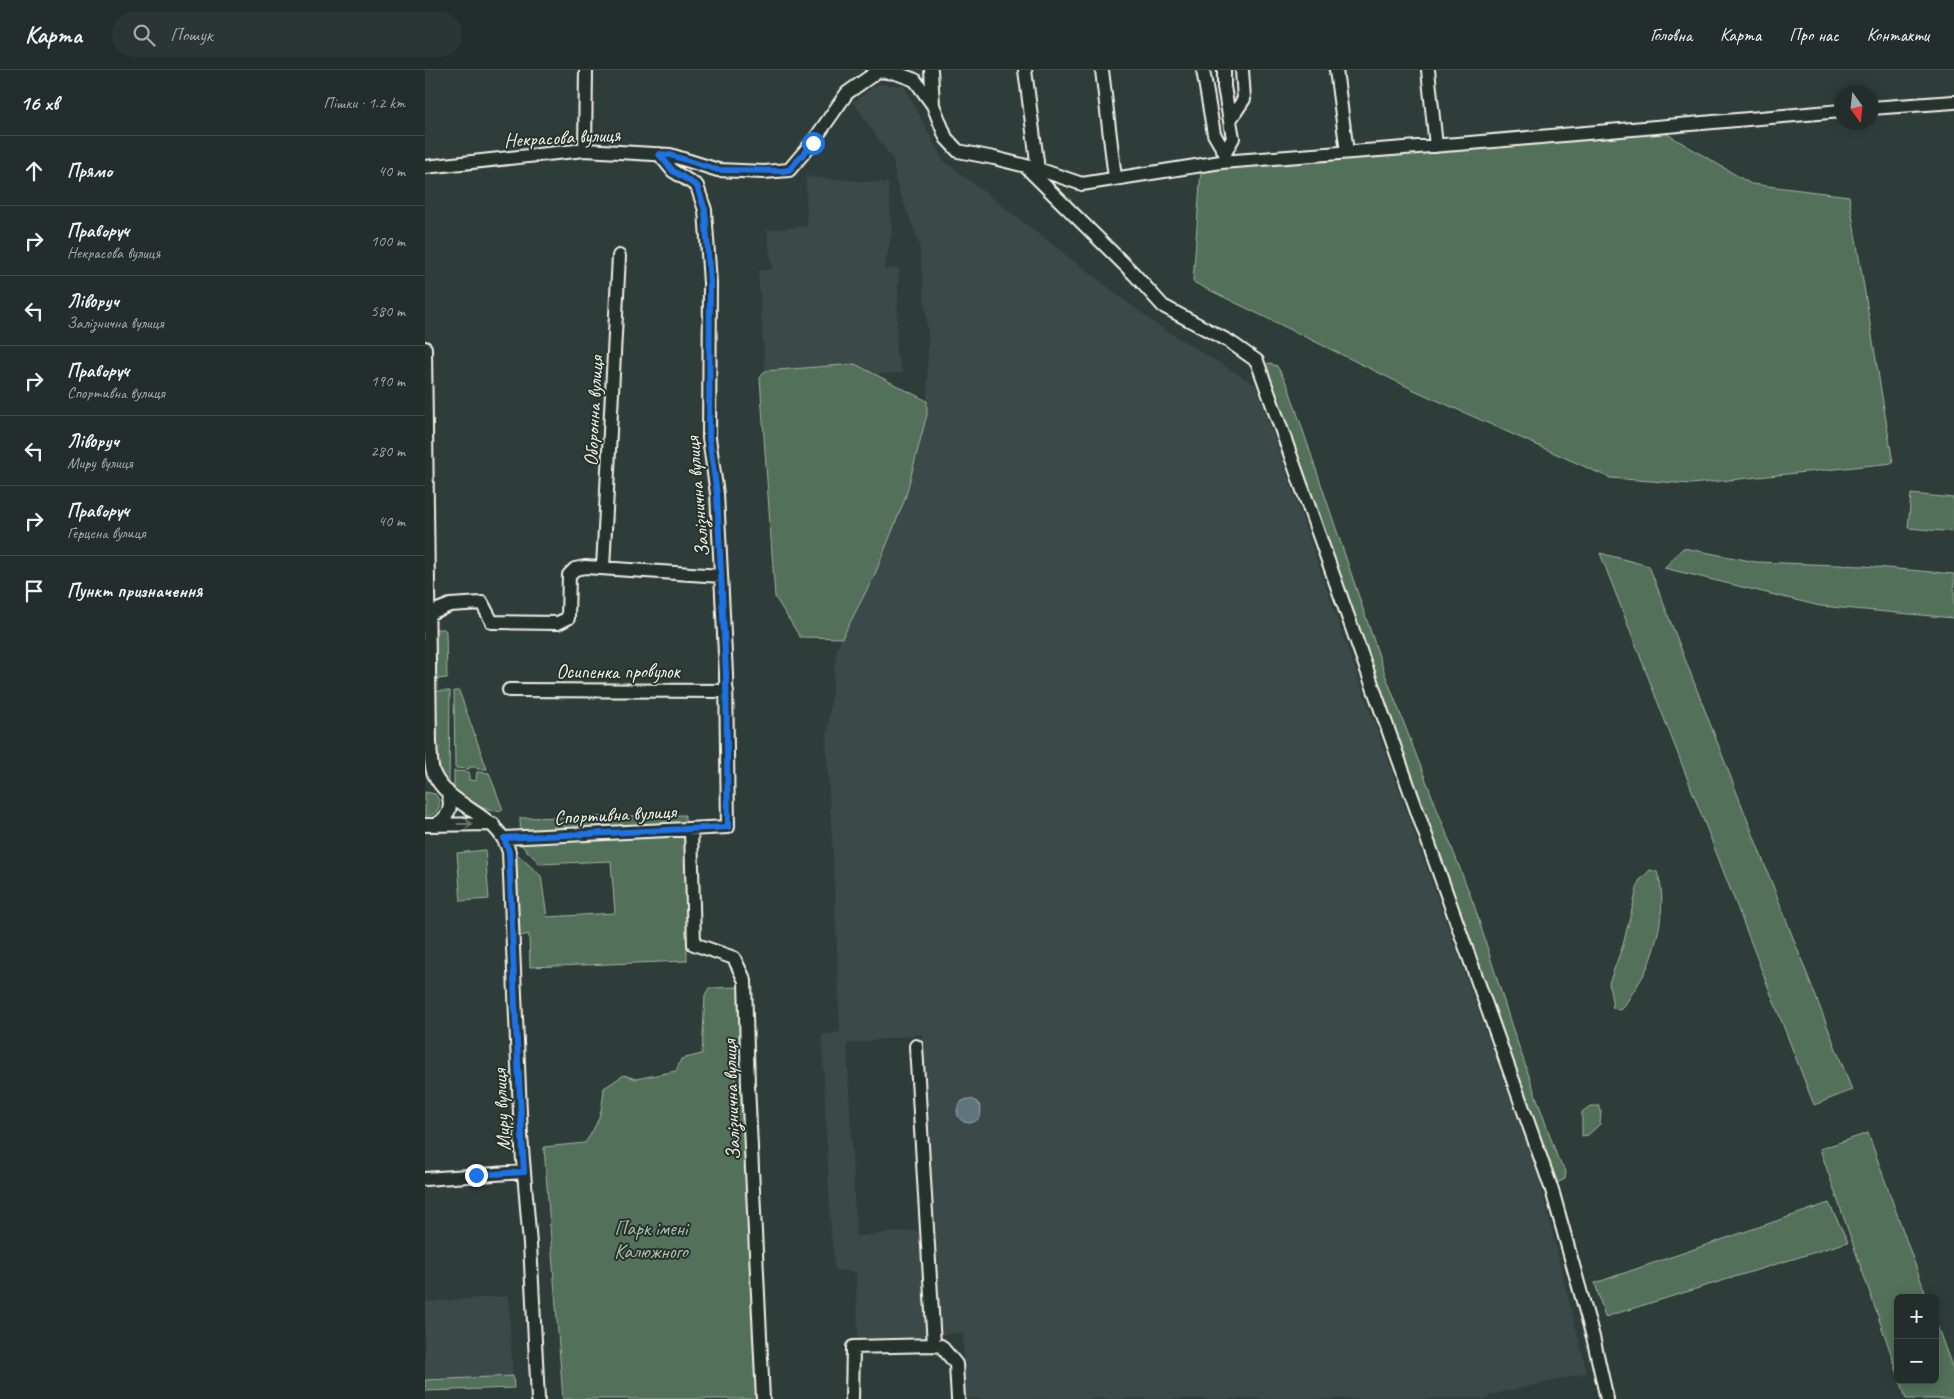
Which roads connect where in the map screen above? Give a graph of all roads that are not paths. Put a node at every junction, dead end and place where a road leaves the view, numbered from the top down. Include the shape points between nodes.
1 (586, 70) edge
2 (925, 70) edge
3 (931, 70) edge
4 (1025, 70) edge
5 (1102, 70) edge
6 (1203, 70) edge
7 (1224, 70) edge
8 (1242, 70) edge
9 (1336, 70) edge
10 (1427, 70) edge
11 (869, 73) edge
12 (911, 78) junction
13 (1954, 102) edge
14 (933, 105) junction
15 (1879, 107) edge
16 (1834, 112) edge
17 (1230, 120) junction
18 (1436, 146) junction
19 (585, 150) junction
20 (1347, 152) junction
21 (659, 154) junction
22 (1225, 157) junction
23 (1024, 165) junction
24 (425, 167) edge
25 (1038, 169) junction
26 (1115, 178) junction
27 (619, 256) dead end
28 (425, 348) edge
29 (426, 428) edge
30 (603, 568) junction
31 (721, 576) junction
32 (427, 614) edge
33 (509, 690) dead end
34 (727, 691) junction
35 (427, 692) edge
36 (425, 780) edge
37 (444, 787) junction
38 (493, 824) junction
39 (431, 825) edge
40 (728, 827) joint
41 (691, 829) junction
42 (504, 838) junction
43 (916, 1046) dead end
44 (524, 1172) junction
45 (425, 1179) edge
46 (934, 1344) junction
47 (538, 1399) edge
48 (763, 1399) edge
49 (851, 1399) edge
50 (958, 1399) edge
51 (1607, 1399) edge

1 - 19 street
2 - 12 street
3 - 14 street
4 - 25 street
5 - 26 street
6 - 22 street via 1214,134
7 - 17 street
8 - 17 street via 1244,99
9 - 20 street
10 - 18 street
11 - 12 street via 896,73
11 - 21 street, Некрасова вулиця via 847,93 813,143 789,170 718,170
12 - 14 street
13 - 15 street
14 - 23 street via 946,138 958,151
16 - 18 street
17 - 22 street via 1233,138
18 - 20 street
19 - 21 street, Некрасова вулиця
19 - 24 street, Некрасова вулиця
20 - 22 street
21 - 31 street, Залізнична вулиця via 673,171 697,186 705,210 710,283 709,438 717,494
22 - 26 street
23 - 25 street
23 - 51 street via 1135,274 1163,306 1230,342 1257,361 1552,1190
25 - 26 street via 1082,184
27 - 30 street, Оборонна вулиця
28 - 29 street
29 - 32 street
30 - 31 street
30 - 32 street via 575,569 569,575 568,618 558,623 492,622 482,603 450,604
31 - 34 street, Залізнична вулиця
32 - 35 street
33 - 34 street, Осипенка провулок
34 - 40 street, Залізнична вулиця
35 - 37 street via 433,772
36 - 37 street via 434,780
37 - 38 street, Миру вулиця via 460,803
37 - 39 street via 450,798 450,808 446,817
39 -> 38 street
38 - 42 street, Миру вулиця
40 - 41 street, Спортивна вулиця
41 - 42 street, Спортивна вулиця
41 - 48 street, Залізнична вулиця via 694,944 734,958 745,981
42 - 44 street, Миру вулиця via 509,852
43 - 46 street
44 - 45 street
44 - 47 street, Миру вулиця
46 - 49 street via 853,1347
46 - 50 street via 941,1346 955,1364

